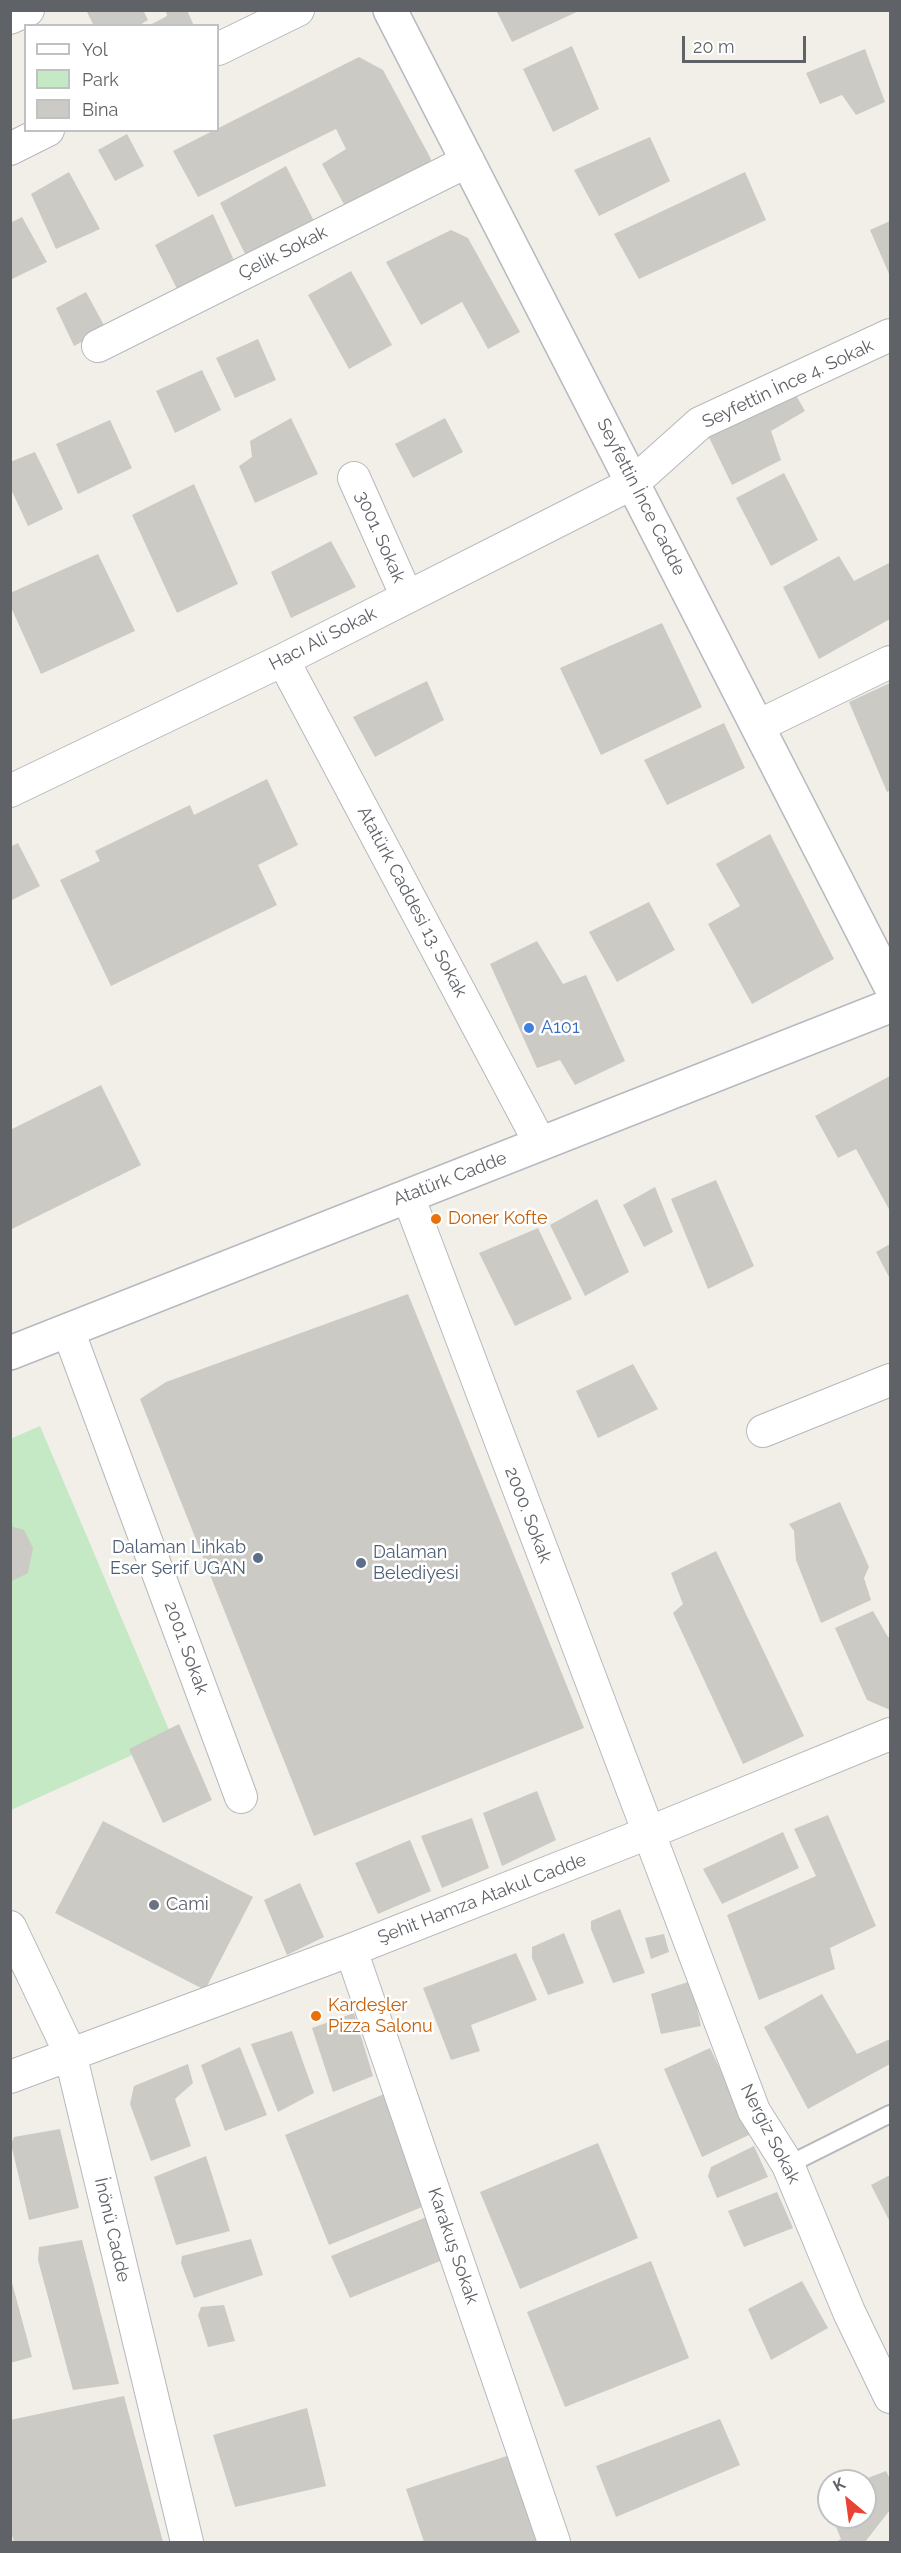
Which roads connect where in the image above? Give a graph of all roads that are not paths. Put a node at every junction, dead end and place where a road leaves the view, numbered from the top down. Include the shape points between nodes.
1 (28, 10) edge
2 (298, 10) edge
3 (390, 10) edge
4 (10, 18) edge
5 (219, 49) edge
6 (44, 132) edge
7 (10, 149) edge
8 (468, 161) junction
9 (891, 336) edge
10 (98, 346) dead end
11 (354, 478) dead end
12 (633, 483) junction
13 (407, 597) junction
14 (283, 660) junction
15 (891, 662) edge
16 (758, 726) junction
17 (15, 779) edge
18 (891, 985) edge
19 (891, 1006) edge
20 (540, 1143) junction
21 (408, 1196) junction
22 (68, 1330) junction
23 (10, 1353) edge
24 (891, 1380) edge
25 (763, 1431) dead end
26 (891, 1734) edge
27 (241, 1797) dead end
28 (648, 1833) junction
29 (10, 1927) edge
30 (351, 1950) junction
31 (70, 2053) junction
32 (10, 2077) edge
33 (891, 2114) edge
34 (788, 2165) junction
35 (891, 2397) edge
36 (187, 2542) edge
37 (554, 2542) edge

1 - 4 street
2 - 5 street
3 - 8 main road, Seyfettin İnce Cadde
6 - 7 street
8 - 10 street, Çelik Sokak
8 - 12 main road, Seyfettin İnce Cadde
9 - 12 street, Seyfettin İnce 4. Sokak via 700,423
11 - 13 street, 3001. Sokak
12 - 13 street, Hacı Ali Sokak
12 - 16 main road, Seyfettin İnce Cadde
13 - 14 street, Hacı Ali Sokak
14 - 17 street, Hacı Ali Sokak
14 - 20 street, Atatürk Caddesi 13. Sokak
15 - 16 street
16 - 18 main road, Seyfettin İnce Cadde
19 - 20 main road, Atatürk Cadde
20 - 21 main road, Atatürk Cadde
21 - 22 main road, Atatürk Cadde
21 - 28 street, 2000. Sokak
22 - 23 main road, Atatürk Cadde
22 - 27 street, 2001. Sokak
24 - 25 street
26 - 28 street, Şehit Hamza Atakul Cadde
28 - 30 street, Şehit Hamza Atakul Cadde
28 - 34 street, Nergiz Sokak via 754,2111
29 - 31 street, İnönü Cadde
30 - 31 street, Şehit Hamza Atakul Cadde
30 - 37 street, Karakuş Sokak
31 - 32 street, Şehit Hamza Atakul Cadde
31 - 36 street, İnönü Cadde
33 - 34 lane
34 - 35 street, Nergiz Sokak via 849,2312

